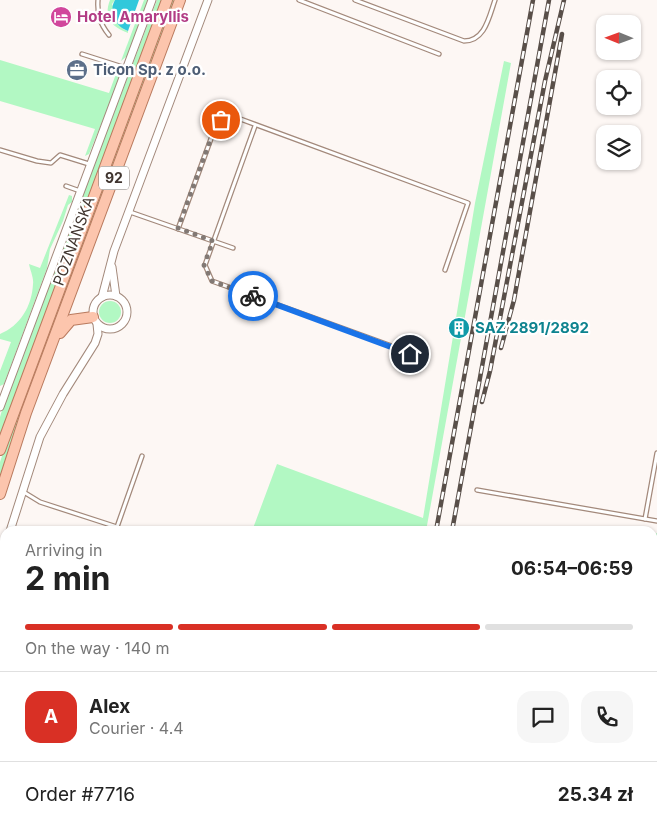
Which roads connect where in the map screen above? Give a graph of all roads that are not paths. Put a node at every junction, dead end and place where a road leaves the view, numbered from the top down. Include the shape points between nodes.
1 (98, 0) edge
2 (152, 0) edge
3 (167, 0) edge
4 (180, 0) edge
5 (208, 0) edge
6 (299, 0) edge
7 (354, 0) edge
8 (495, 0) edge
9 (109, 35) dead end
10 (82, 54) dead end
11 (439, 54) dead end
12 (127, 69) junction
13 (255, 126) junction
14 (0, 150) edge
15 (90, 164) junction
16 (66, 186) dead end
17 (80, 191) junction
18 (128, 212) junction
19 (178, 228) junction
20 (213, 241) junction
21 (233, 248) dead end
22 (112, 264) junction
23 (445, 270) dead end
24 (116, 296) junction
25 (102, 297) junction
26 (95, 321) junction
27 (410, 354) dead end
28 (48, 356) junction
29 (0, 407) edge
30 (0, 450) edge
31 (657, 453) edge
32 (142, 456) dead end
33 (477, 490) dead end
34 (22, 491) junction
35 (0, 494) edge
36 (645, 519) junction
37 (657, 522) edge
38 (12, 526) edge
39 (114, 526) edge
40 (117, 526) edge

1 - 9 lane via 101,25
2 - 12 street, POZNAŃSKA
3 - 30 main road, POZNAŃSKA / 92
4 - 28 main road, POZNAŃSKA / 92
5 - 18 street
6 - 11 lane
7 - 8 lane via 464,41 473,41 481,35
10 - 12 lane
12 - 15 street, POZNAŃSKA
13 - 19 lane via 235,117 228,117 216,125
13 - 20 lane
13 - 23 lane via 468,203
14 - 15 lane via 37,161 51,163 60,155
15 - 17 street, POZNAŃSKA
16 - 17 lane
17 - 29 street, POZNAŃSKA
18 - 19 lane
18 - 22 street
19 - 20 lane
20 - 21 lane
20 - 27 lane via 204,265 212,281
22 - 24 street
22 - 25 street
24 - 25 street
24 - 26 street via 127,310 120,327 108,330
25 - 26 street via 94,306
26 - 28 main road via 80,318 68,322
26 - 34 street via 98,338 47,423
28 - 35 main road, POZNAŃSKA / 92
31 - 36 lane
32 - 40 lane
33 - 36 lane
34 - 38 street
34 - 39 lane via 40,502
36 - 37 lane

